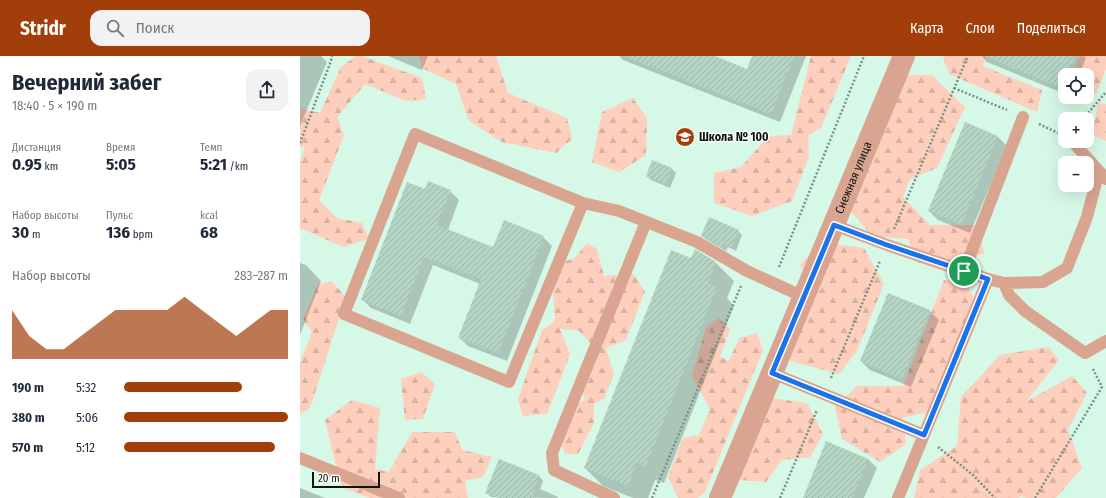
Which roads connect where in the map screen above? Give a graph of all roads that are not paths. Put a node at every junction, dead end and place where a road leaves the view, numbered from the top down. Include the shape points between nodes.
1 (904, 56) edge
2 (1023, 117) dead end
3 (1078, 148) edge
4 (1102, 175) edge
5 (583, 203) junction
6 (646, 222) junction
7 (834, 225) junction
8 (964, 271) junction
9 (988, 279) junction
10 (1004, 283) junction
11 (804, 296) junction
12 (1106, 341) edge
13 (772, 373) junction
14 (924, 435) junction
15 (300, 458) edge
16 (399, 498) edge
17 (614, 498) edge
18 (720, 498) edge
19 (898, 498) edge

1 - 7 street, Снежная улица
2 - 8 lane
3 - 4 lane
4 - 10 lane via 1067,268 1043,282
5 - 5 lane via 415,134 344,314 509,382
5 - 6 lane via 619,211
6 - 11 lane via 697,242 747,271
6 - 17 lane via 552,453 554,470
7 - 8 lane
7 - 11 street, Снежная улица
8 - 9 lane
9 - 10 lane
9 - 14 lane
10 - 12 lane via 1008,295 1025,311 1085,353
11 - 13 street, Снежная улица
13 - 14 lane
13 - 18 street, Снежная улица
14 - 19 lane
15 - 16 lane

